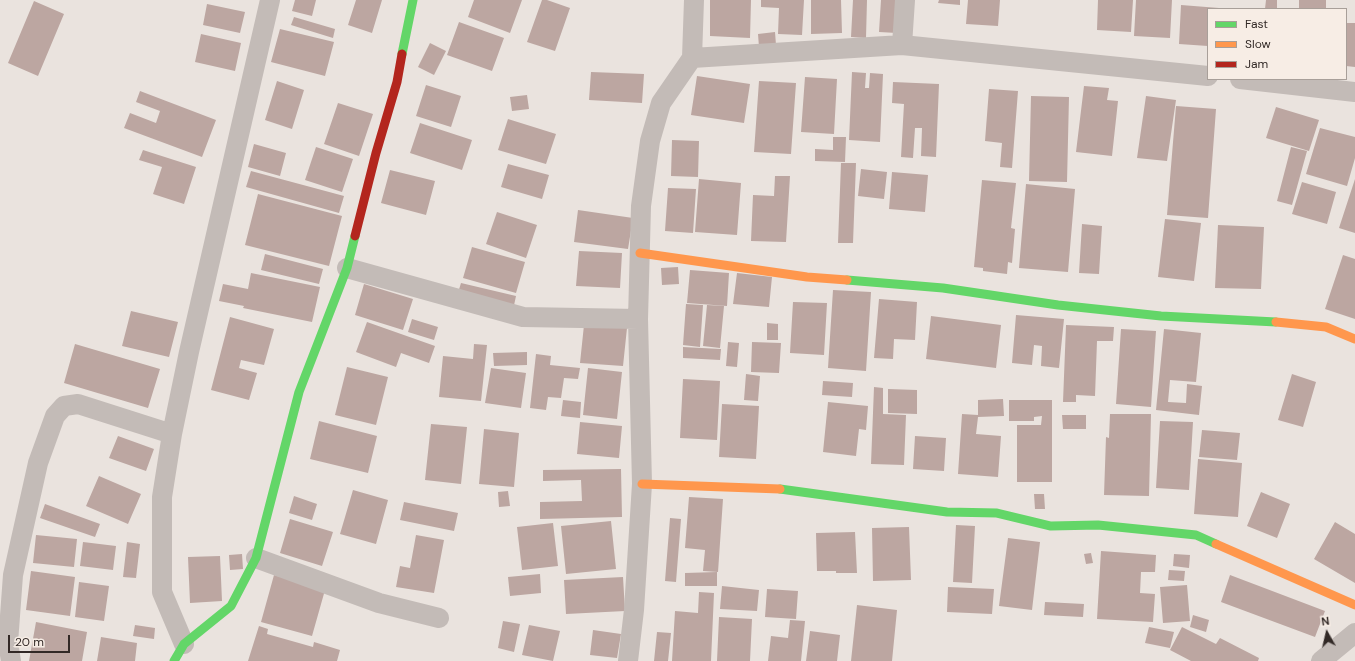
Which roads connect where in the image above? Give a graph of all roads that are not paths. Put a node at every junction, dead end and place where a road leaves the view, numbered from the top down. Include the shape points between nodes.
1 (270, 0) edge
2 (413, 0) edge
3 (694, 0) edge
4 (905, 0) edge
5 (902, 45) junction
6 (692, 58) junction
7 (1207, 76) edge
8 (1249, 80) edge
9 (1355, 92) edge
10 (640, 253) junction
11 (347, 268) junction
12 (638, 318) junction
13 (1355, 339) edge
14 (172, 434) junction
15 (642, 484) junction
16 (256, 558) junction
17 (7, 571) edge
18 (1355, 605) edge
19 (439, 618) dead end
20 (1355, 632) edge
21 (184, 644) junction
22 (10, 661) edge
23 (174, 661) edge
24 (628, 661) edge
25 (1321, 661) edge

1 - 14 street
2 - 11 street via 397,82
3 - 6 street
4 - 5 street
5 - 6 street
5 - 7 street
6 - 10 street via 661,103 650,141 641,206
8 - 9 street
10 - 12 street
10 - 13 street via 807,277 943,288 1066,306 1161,316 1252,320 1326,327
11 - 12 street via 523,316
11 - 16 street via 299,392
12 - 15 street
14 - 17 street via 78,404 64,406 55,416 38,463
14 - 21 street via 162,497 162,592
15 - 18 street via 777,489 947,512 997,513 1051,526 1098,525 1196,535
15 - 24 street
16 - 19 street via 379,603
16 - 21 street via 231,606
17 - 22 street
20 - 25 street
21 - 23 street

